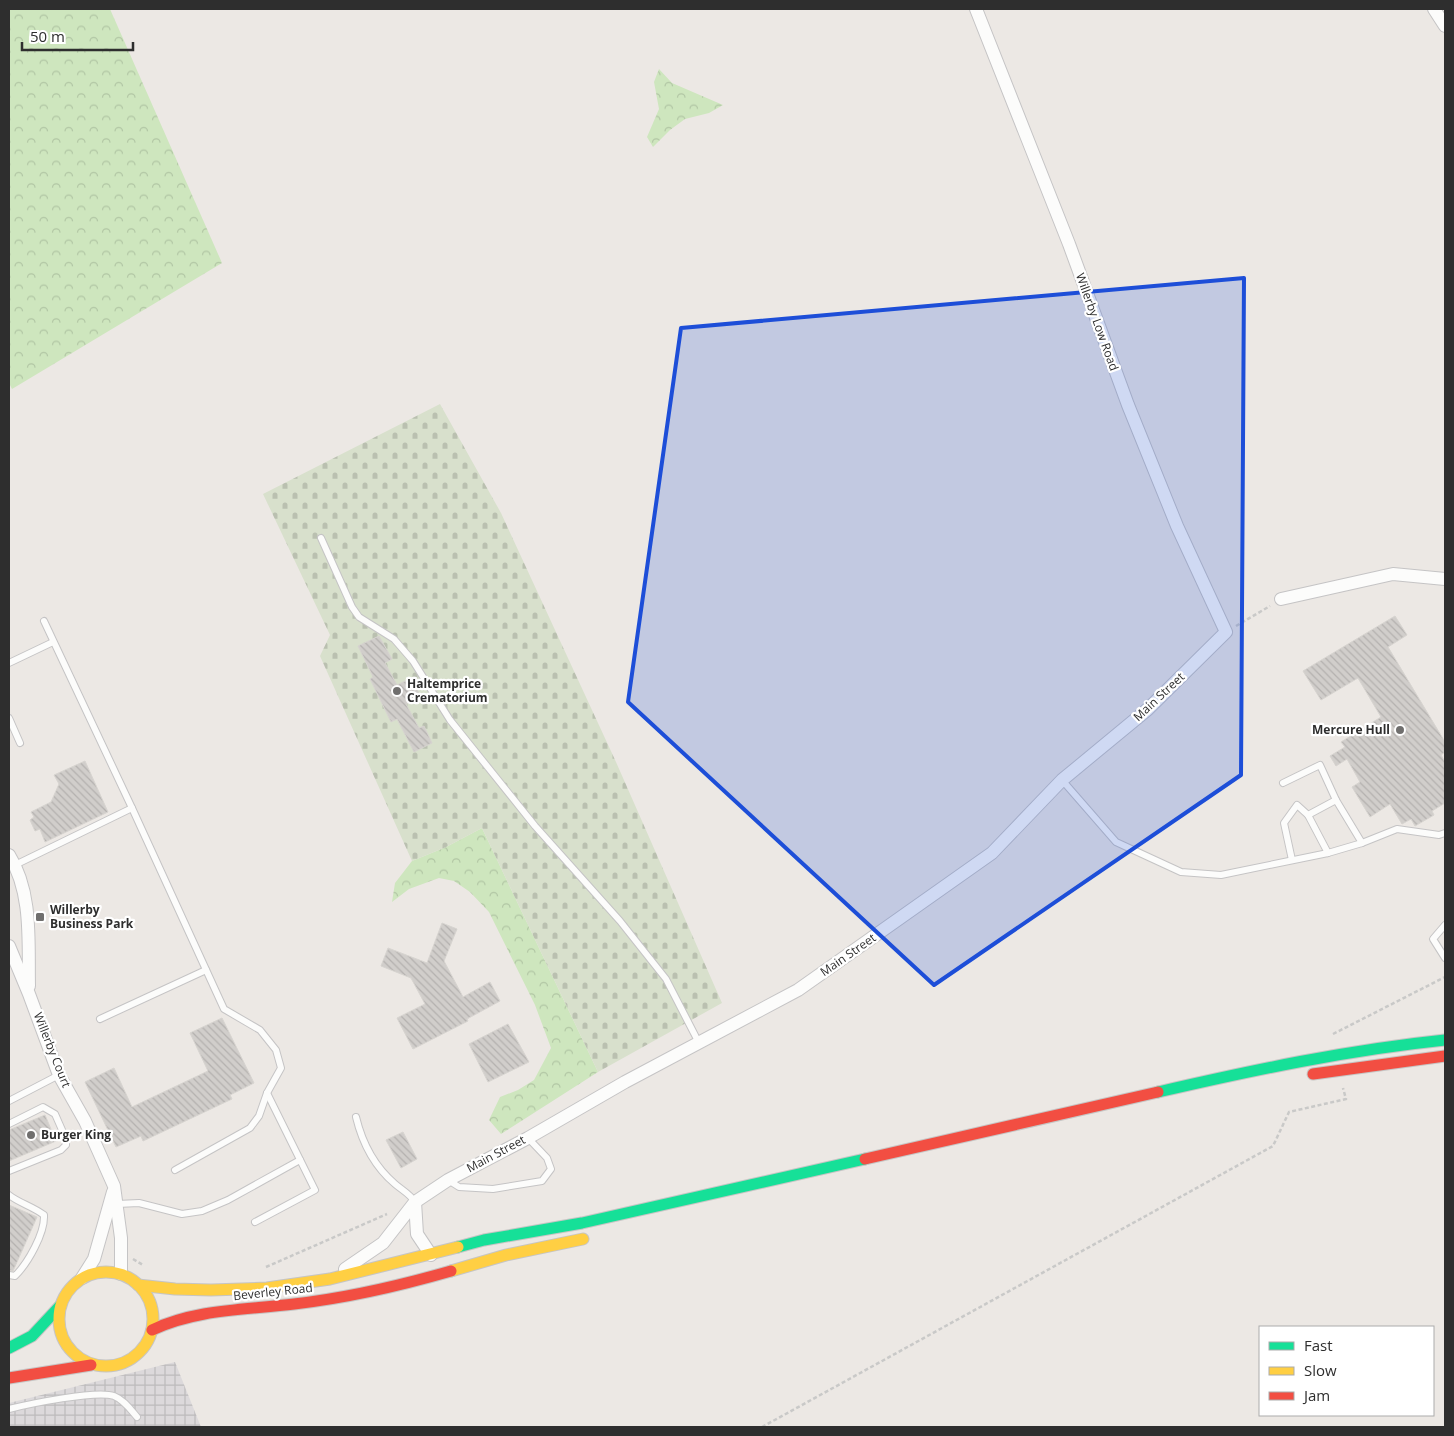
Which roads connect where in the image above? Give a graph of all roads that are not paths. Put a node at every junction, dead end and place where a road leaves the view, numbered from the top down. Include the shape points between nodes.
1 (976, 9) edge
2 (1434, 9) edge
3 (1445, 26) edge
4 (321, 538) dead end
5 (1445, 579) edge
6 (1281, 600) road end
7 (44, 621) dead end
8 (1226, 632) joint
9 (53, 642) junction
10 (9, 664) edge
11 (9, 718) edge
12 (20, 743) dead end
13 (1062, 780) junction
14 (1283, 783) dead end
15 (1336, 800) junction
16 (132, 808) junction
17 (1308, 815) junction
18 (1445, 833) edge
19 (1362, 842) junction
20 (1328, 853) junction
21 (12, 860) edge
22 (1292, 860) junction
23 (1445, 924) edge
24 (9, 946) edge
25 (1445, 958) edge
26 (206, 970) junction
27 (29, 994) junction
28 (100, 1019) dead end
29 (1445, 1040) edge
30 (699, 1043) junction
31 (1445, 1056) edge
32 (59, 1075) junction
33 (1301, 1076) dead end
34 (267, 1093) junction
35 (9, 1101) edge
36 (356, 1117) dead end
37 (9, 1124) edge
38 (528, 1138) junction
39 (300, 1160) junction
40 (174, 1170) dead end
41 (9, 1171) edge
42 (448, 1180) junction
43 (114, 1186) junction
44 (9, 1195) edge
45 (415, 1202) junction
46 (116, 1204) junction
47 (255, 1222) dead end
48 (598, 1236) dead end
49 (431, 1254) junction
50 (121, 1274) junction
51 (9, 1275) edge
52 (82, 1278) junction
53 (330, 1279) junction
54 (138, 1284) junction
55 (60, 1306) junction
56 (152, 1330) junction
57 (9, 1348) edge
58 (91, 1365) junction
59 (9, 1378) edge
60 (9, 1409) edge
61 (137, 1417) dead end

1 - 8 street, Willerby Low Road via 1069,244 1128,405 1177,526
2 - 3 street
4 - 30 lane via 355,612 394,639 413,661 450,720 534,826 620,921 666,979
5 - 6 street via 1393,574
7 - 9 lane
8 - 13 street, Main Street via 1148,709
9 - 10 lane
9 - 16 lane
11 - 12 lane
13 - 22 lane via 1116,842 1181,872 1221,875
13 - 30 street, Main Street via 992,853 798,990
14 - 15 lane via 1320,765
15 - 17 lane
15 - 19 lane
16 - 21 lane
16 - 26 lane
17 - 20 lane
17 - 22 lane via 1297,805 1284,823
18 - 19 lane via 1397,829
19 - 20 lane
20 - 22 lane
21 - 27 street, Willerby Court via 25,893
23 - 25 lane via 1432,939
24 - 27 street, Willerby Court
26 - 28 lane
26 - 34 lane via 224,1009 260,1030 276,1050 281,1068
27 - 32 street, Willerby Court
29 - 49 highway, Beverley Road via 1344,1052 1206,1081 592,1221 484,1240
30 - 38 street, Main Street
31 - 33 highway
32 - 35 lane
32 - 43 street, Willerby Court via 85,1121
34 - 39 lane
34 - 40 lane via 259,1116 250,1128
36 - 45 lane via 372,1157 394,1184
37 - 41 lane via 43,1107 55,1114 66,1139 61,1150
38 - 42 street, Main Street
38 - 42 lane via 547,1158 551,1169 542,1181 493,1188 459,1187
39 - 46 lane via 202,1211 182,1214 139,1203
39 - 47 lane via 315,1190
42 - 45 street, Main Street
43 - 46 street, Willerby Court
43 - 52 street via 94,1259
44 - 51 lane via 44,1215 44,1224 25,1265 15,1276
45 - 49 street via 417,1234
45 - 53 street, Main Street via 383,1243
46 - 50 street, Willerby Court
48 - 56 highway, Beverley Road via 506,1255 397,1287 296,1304 215,1312
49 - 53 highway, Beverley Road
50 - 52 highway via 101,1272
50 - 54 highway
52 - 55 highway via 72,1285
53 - 54 highway, Beverley Road via 267,1288 211,1290
54 - 56 highway via 153,1313
55 - 57 highway via 32,1336
55 - 58 highway via 60,1335 78,1358
56 - 58 highway via 136,1356 122,1364 107,1367
58 - 59 highway
60 - 61 lane via 60,1399 113,1396

